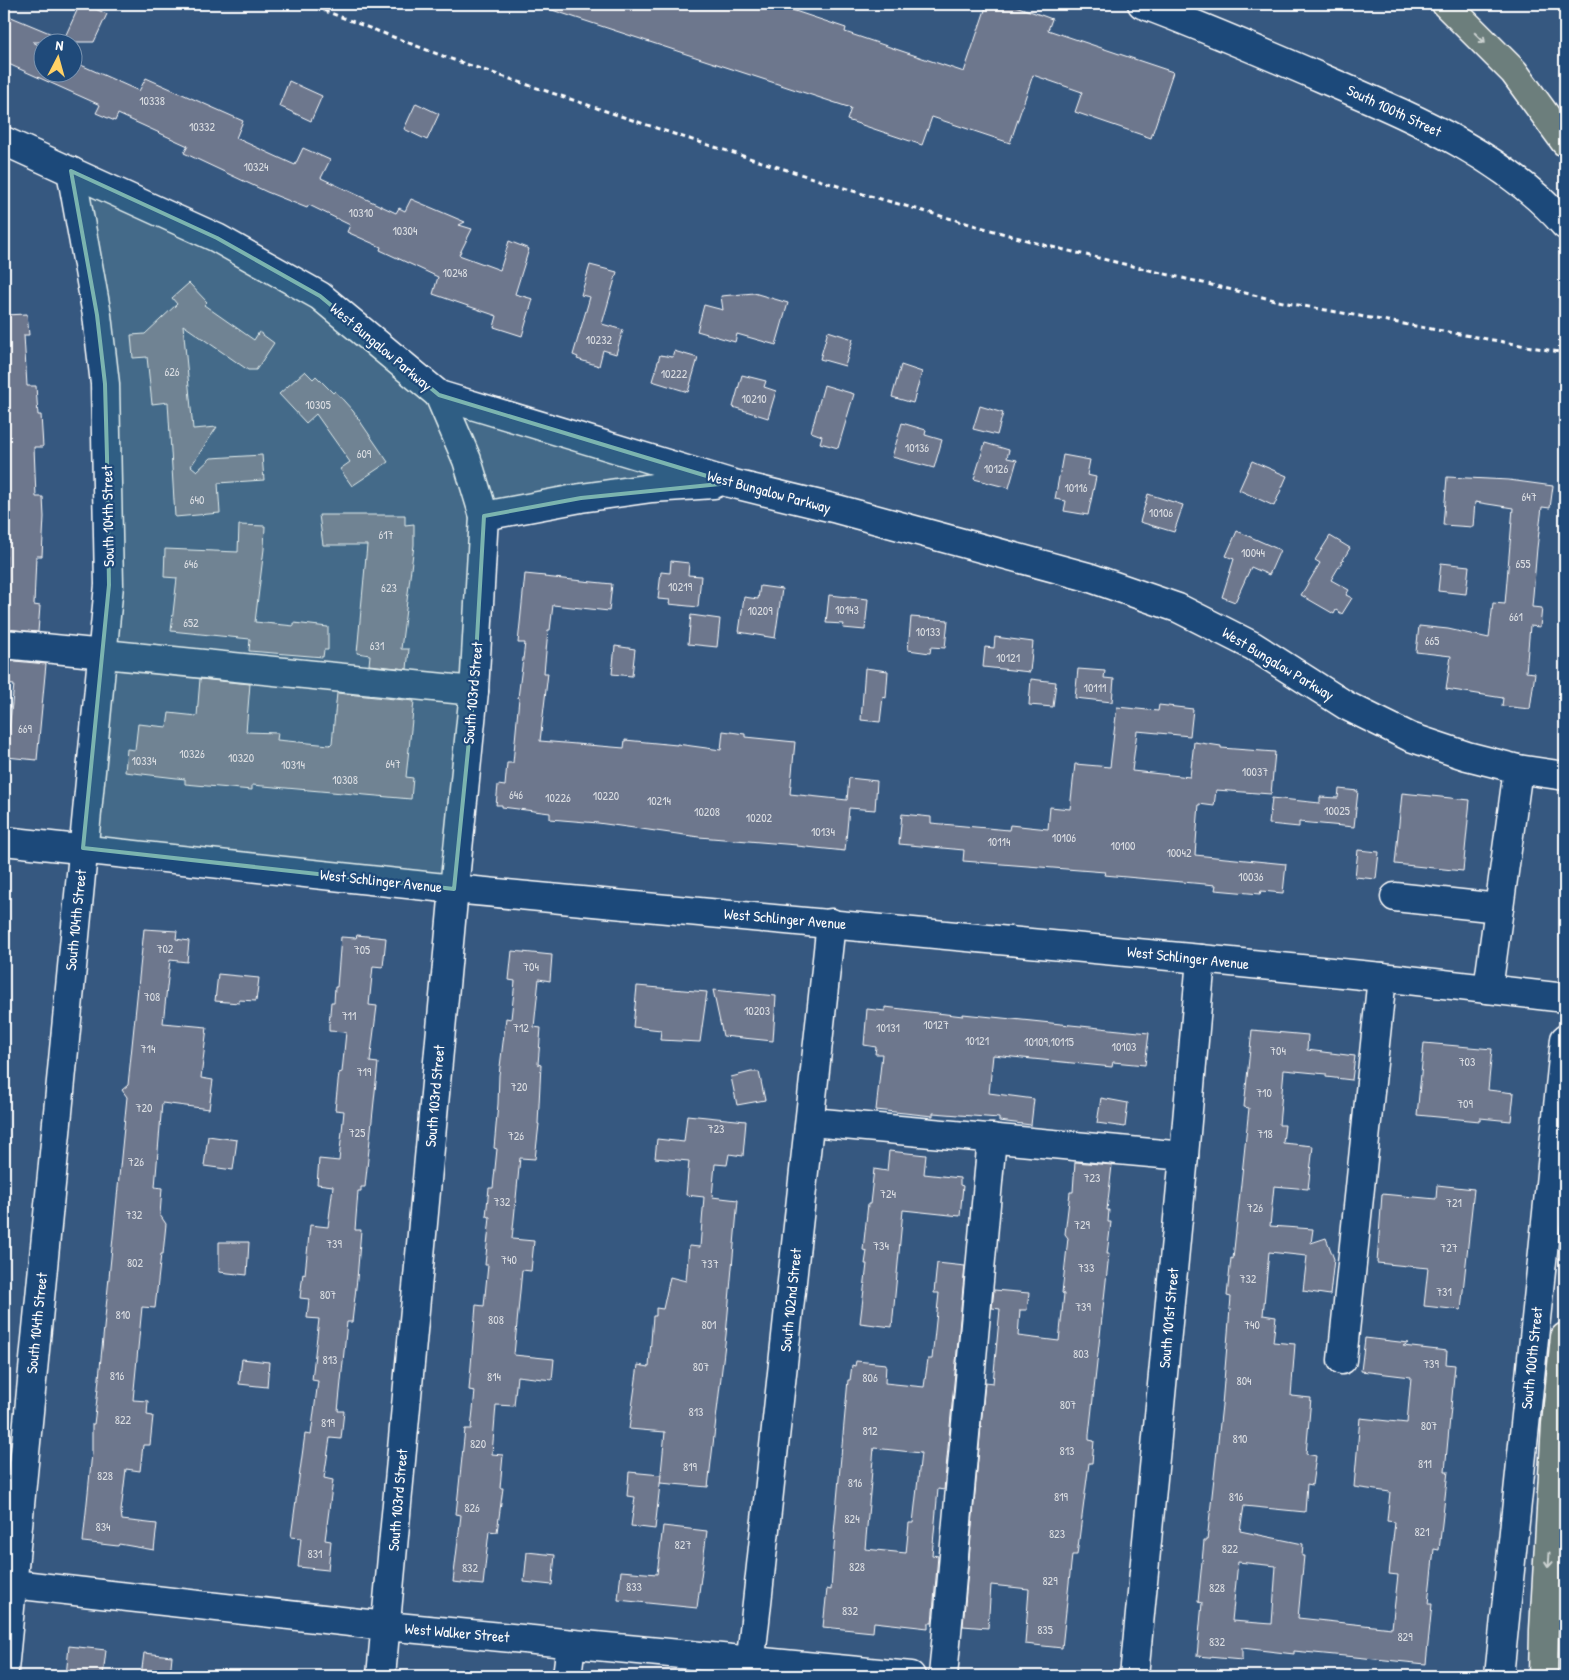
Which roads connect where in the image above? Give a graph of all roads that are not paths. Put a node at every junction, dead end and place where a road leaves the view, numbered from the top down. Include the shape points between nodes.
1 (1142, 4) edge
2 (1446, 4) edge
3 (4, 141) edge
4 (1565, 142) edge
5 (70, 171) junction
6 (1565, 225) edge
7 (439, 396) junction
8 (730, 483) junction
9 (484, 516) junction
10 (4, 644) edge
11 (102, 654) junction
12 (474, 691) junction
13 (1518, 769) junction
14 (1565, 776) edge
15 (4, 841) edge
16 (83, 848) junction
17 (454, 889) junction
18 (1395, 896) dead end
19 (1499, 908) junction
20 (831, 923) junction
21 (1201, 959) junction
22 (1382, 977) junction
23 (1488, 989) junction
24 (1565, 998) edge
25 (1565, 1039) edge
26 (810, 1122) junction
27 (992, 1138) junction
28 (1184, 1156) junction
29 (1565, 1337) edge
30 (1342, 1360) dead end
31 (8, 1583) edge
32 (386, 1626) junction
33 (571, 1644) junction
34 (750, 1669) edge
35 (4, 1670) edge
36 (381, 1676) edge
37 (567, 1676) edge
38 (910, 1676) edge
39 (943, 1676) edge
40 (1134, 1676) edge
41 (1499, 1676) edge
42 (1543, 1676) edge

1 - 6 street, South 100th Street via 1205,27 1430,126 1496,165 1551,208
2 -> 4 highway via 1514,72
3 - 5 street, West Bungalow Parkway
5 - 7 street, West Bungalow Parkway via 217,238 320,296
5 - 11 street, South 104th Street via 97,315 105,384 109,585
7 - 8 street, West Bungalow Parkway
7 - 9 street, South 103rd Street via 467,460
8 - 9 street via 652,488
8 - 13 street, West Bungalow Parkway via 1088,576 1178,608 1253,646 1347,706 1410,736
9 - 12 street, South 103rd Street
10 - 11 street
11 - 12 street
11 - 16 street, South 104th Street
12 - 17 street, South 103rd Street
13 - 14 street, West Bungalow Parkway
13 - 19 street
15 - 16 street, West Schlinger Avenue
16 - 17 street, West Schlinger Avenue
16 - 31 street, South 104th Street
17 - 20 street, West Schlinger Avenue
17 - 32 street, South 103rd Street
18 - 19 street
19 - 23 street
20 - 21 street, West Schlinger Avenue
20 - 26 street, South 102nd Street
21 - 22 street, West Schlinger Avenue
21 - 28 street, South 101st Street
22 - 23 street, West Schlinger Avenue
22 - 30 street
23 - 24 street, West Schlinger Avenue
25 - 41 street, South 100th Street
26 - 27 street
26 - 34 street, South 102nd Street
27 - 28 street
27 - 39 street
28 - 40 street, South 101st Street
29 -> 42 highway via 1556,1424
31 - 32 street, West Walker Street
31 - 35 street, South 104th Street
32 - 33 street, West Walker Street
32 - 36 street, South 103rd Street
33 - 34 street, West Walker Street
33 - 37 street
34 - 38 street, West Walker Street

